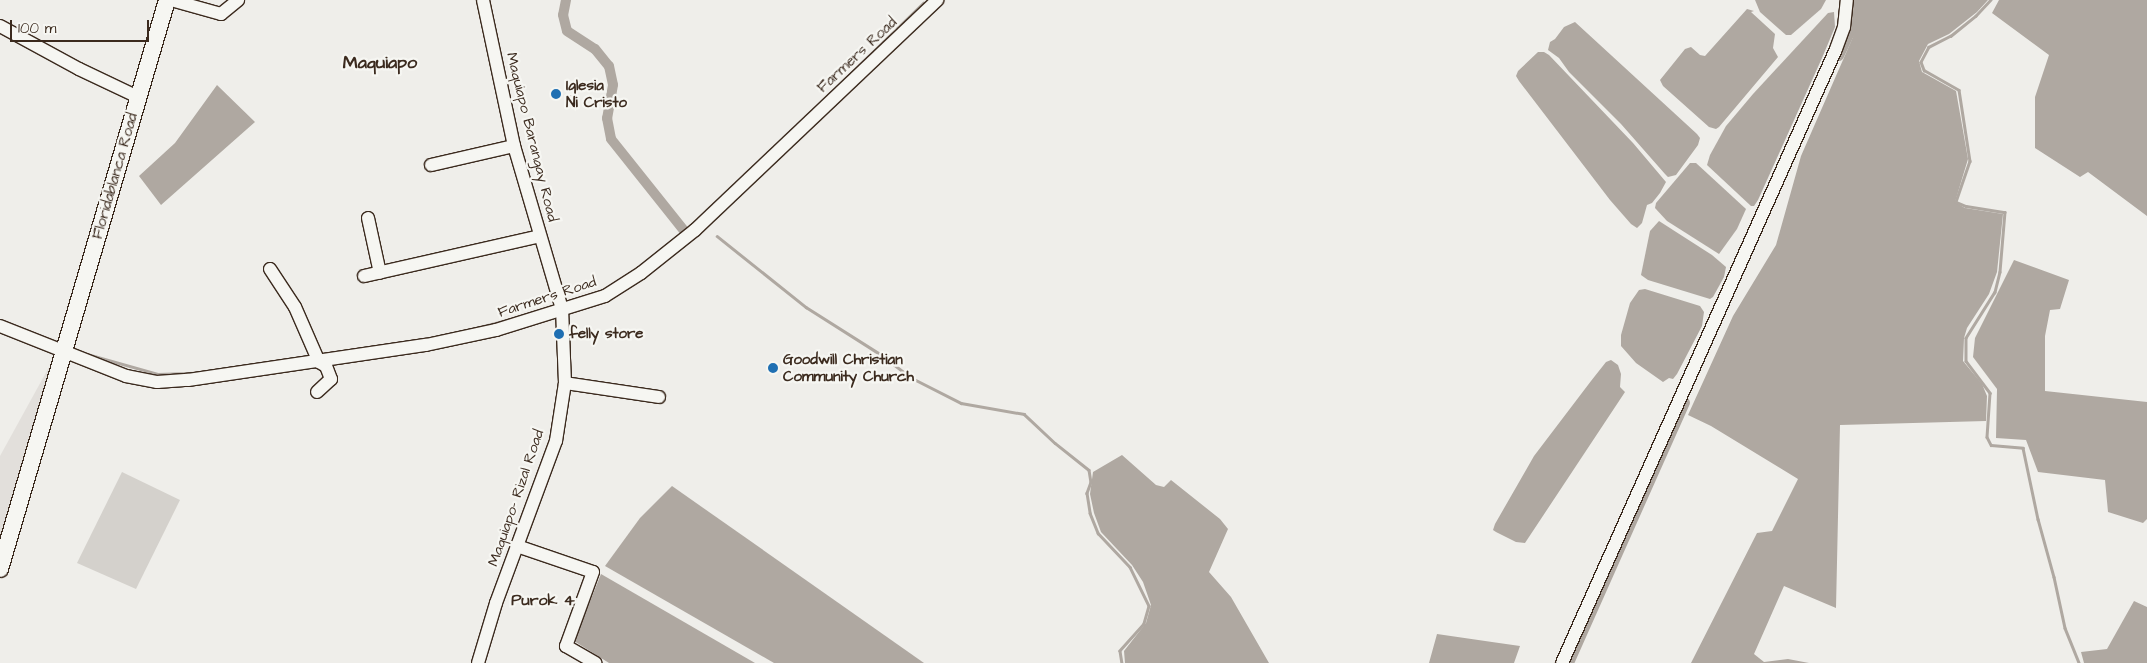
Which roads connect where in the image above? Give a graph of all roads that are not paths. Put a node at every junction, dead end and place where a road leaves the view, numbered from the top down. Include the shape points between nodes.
1 (167, 0) edge
2 (171, 0) edge
3 (238, 0) edge
4 (483, 0) edge
5 (1846, 0) edge
6 (933, 1) edge
7 (0, 26) edge
8 (138, 97) junction
9 (514, 146) junction
10 (431, 165) dead end
11 (368, 218) dead end
12 (540, 236) junction
13 (270, 269) dead end
14 (380, 272) junction
15 (364, 276) dead end
16 (561, 307) junction
17 (0, 326) edge
18 (63, 351) junction
19 (318, 357) junction
20 (564, 384) junction
21 (316, 392) dead end
22 (659, 397) dead end
23 (517, 546) junction
24 (0, 569) edge
25 (478, 663) edge
26 (596, 663) edge
27 (1562, 663) edge

1 - 8 main road, Floridablanca Road
2 - 3 street via 222,14
4 - 9 street, Maquiapo Barangay Road
5 - 27 street via 1844,27 1836,49
6 - 16 street, Farmers Road via 696,230 641,273 605,296
7 - 8 street
8 - 18 main road, Floridablanca Road
9 - 10 street
9 - 12 street, Maquiapo Barangay Road
11 - 14 street
12 - 14 street
12 - 16 street, Maquiapo Barangay Road
13 - 19 street via 295,307
14 - 15 street
16 - 19 street, Farmers Road via 470,336
16 - 20 street, Maquiapo- Rizal Road
17 - 18 street, Farmers Road
18 - 19 street, Farmers Road via 126,376 152,382 188,380
18 - 24 main road, Floridablanca Road
19 - 21 street via 331,378
20 - 22 street
20 - 23 street, Maquiapo- Rizal Road via 556,441
23 - 25 street, Maquiapo- Rizal Road
23 - 26 street via 593,572 566,646

